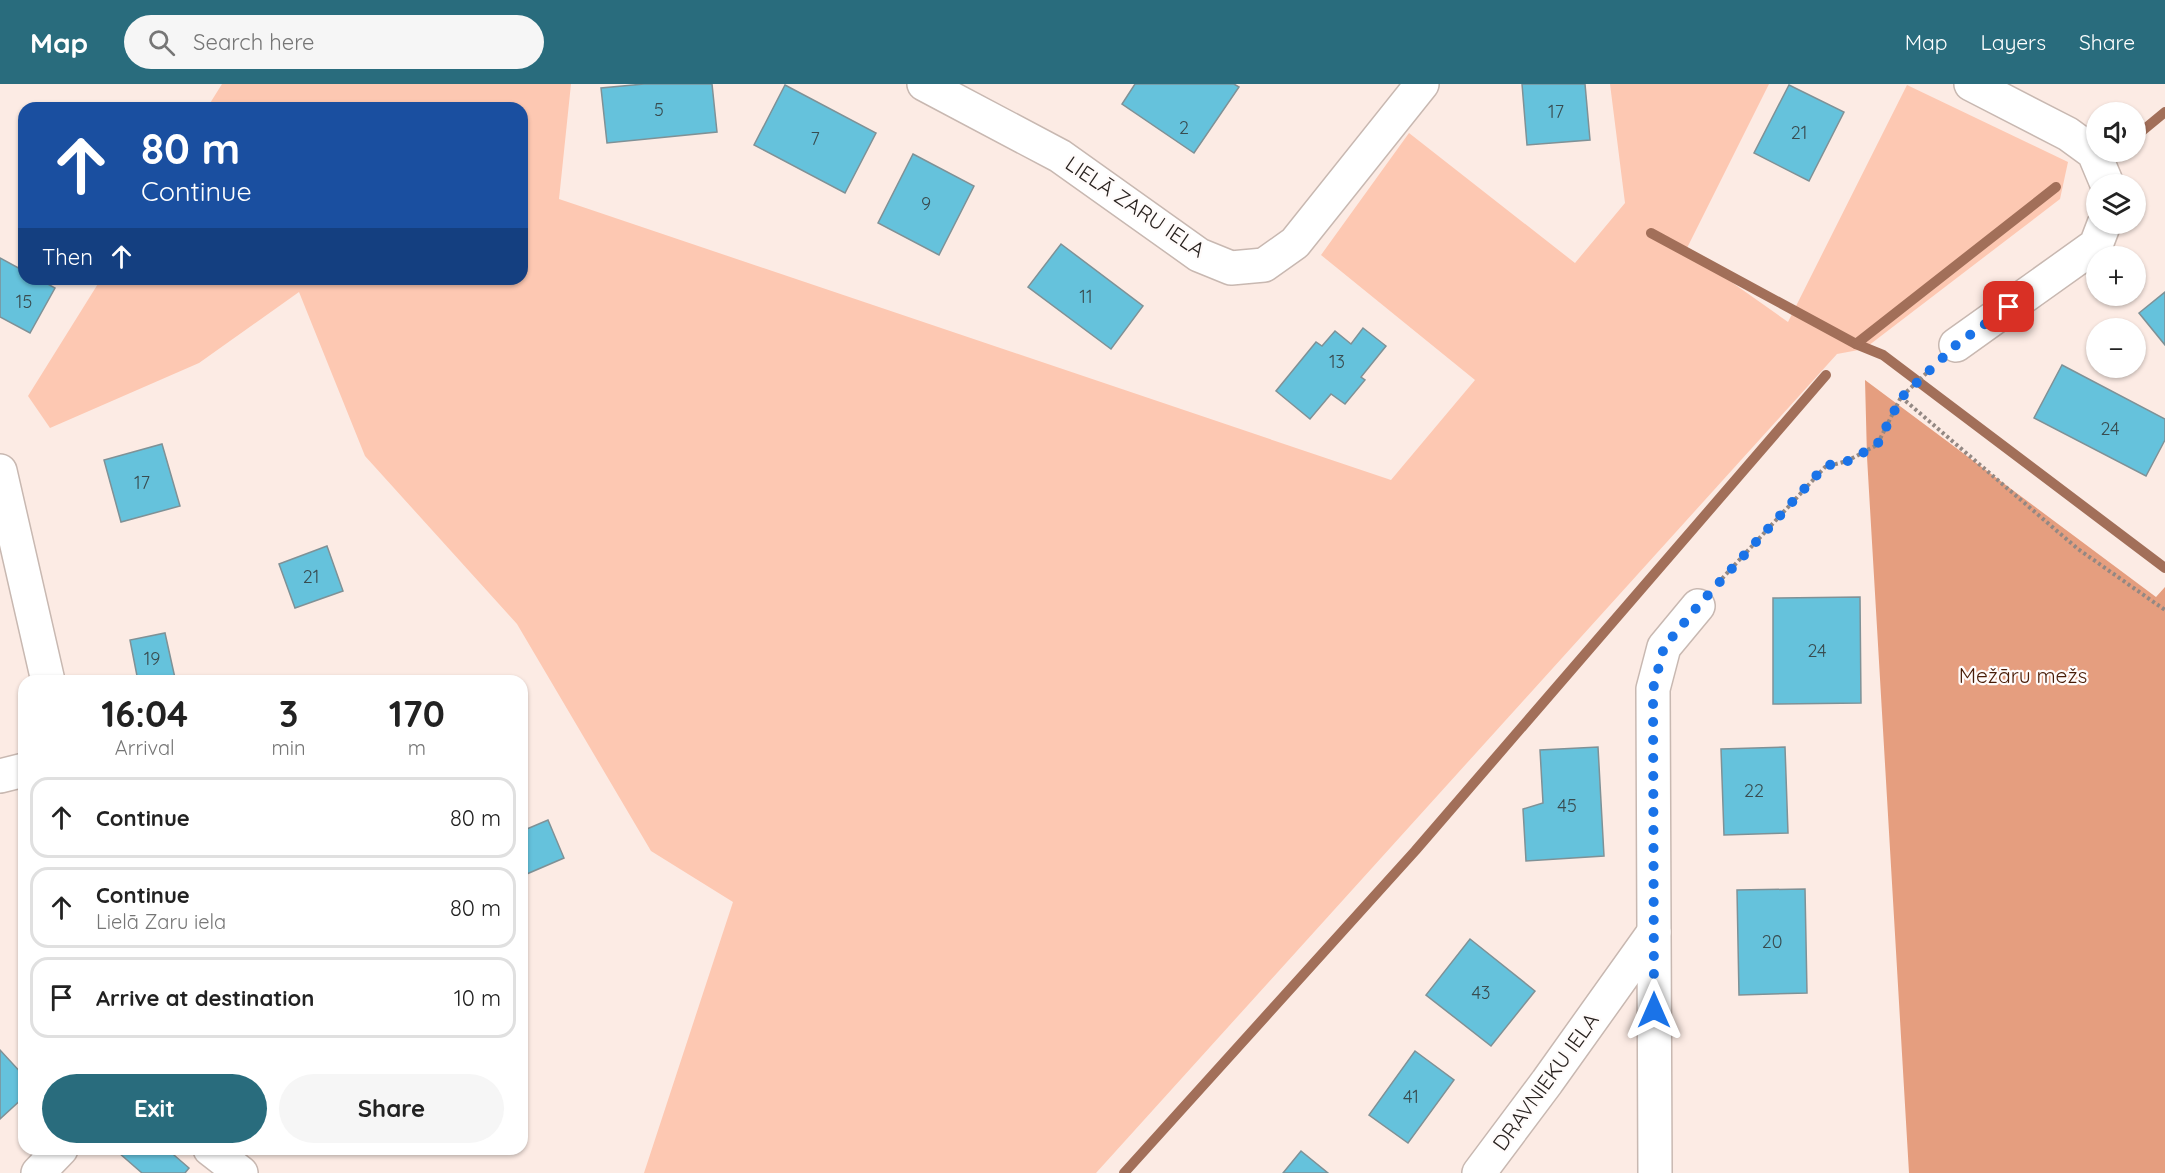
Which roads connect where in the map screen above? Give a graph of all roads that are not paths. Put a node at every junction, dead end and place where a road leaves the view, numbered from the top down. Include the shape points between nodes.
1 (924, 84) edge
2 (1422, 84) edge
3 (1971, 84) edge
4 (2103, 174) edge
5 (2100, 234) edge
6 (1956, 345) road end
7 (0, 471) edge
8 (1698, 606) road end
9 (47, 675) edge
10 (18, 772) edge
11 (0, 776) edge
12 (1654, 932) junction
13 (55, 1155) edge
14 (218, 1155) edge
15 (38, 1173) edge
16 (241, 1173) edge
17 (1479, 1173) edge
18 (1655, 1173) edge

1 - 2 street, LIELĀ ZARU IELA via 1060,156 1199,255 1231,267 1264,265 1295,243
3 - 4 street via 2068,134 2094,153
5 - 6 street via 2096,245
7 - 9 street
8 - 12 street via 1664,647 1653,689
10 - 11 street
12 - 17 street, DRAVNIEKU IELA
12 - 18 street
13 - 15 street
14 - 16 street

